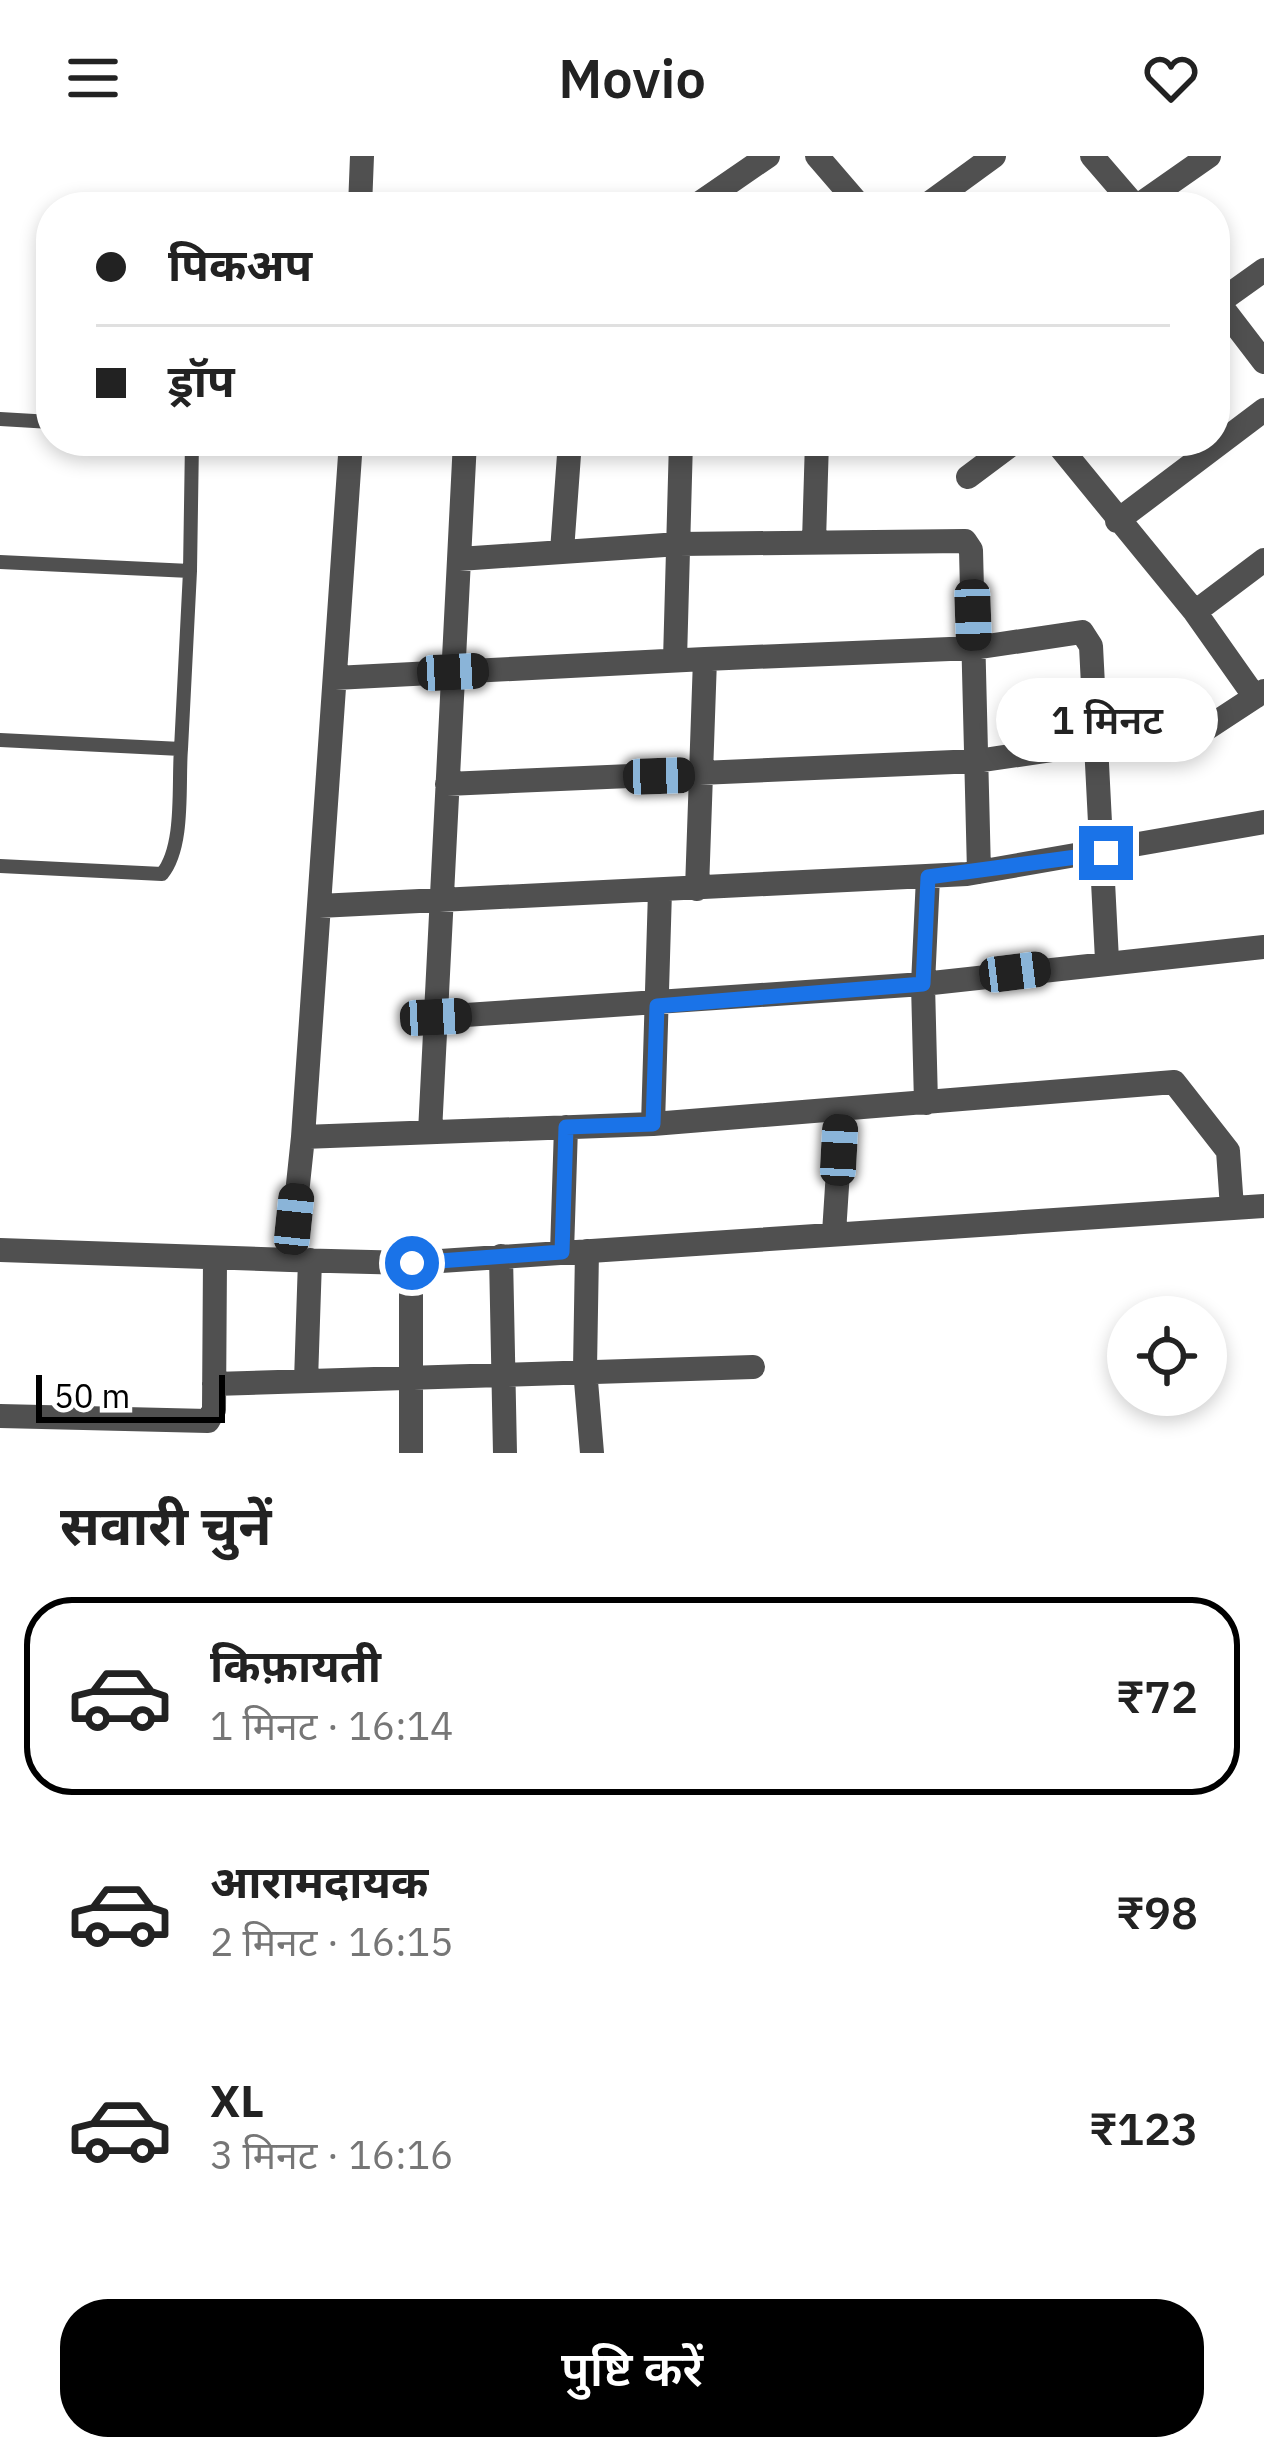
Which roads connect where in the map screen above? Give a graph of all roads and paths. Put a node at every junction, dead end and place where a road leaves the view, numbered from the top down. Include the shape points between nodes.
1 (362, 156) edge
2 (768, 156) edge
3 (817, 156) edge
4 (994, 156) edge
5 (1092, 156) edge
6 (1209, 156) edge
7 (361, 192) edge
8 (716, 192) edge
9 (848, 192) edge
10 (945, 192) edge
11 (1123, 192) edge
12 (1157, 192) edge
13 (1264, 270) edge
14 (1230, 293) edge
15 (1230, 320) edge
16 (1264, 362) edge
17 (1264, 410) edge
18 (0, 419) edge
19 (36, 421) edge
20 (1230, 436) edge
21 (191, 456) edge
22 (350, 456) edge
23 (464, 456) edge
24 (569, 456) edge
25 (681, 456) edge
26 (817, 456) edge
27 (996, 456) edge
28 (1067, 456) edge
29 (1203, 456) edge
30 (968, 477) dead end
31 (1117, 521) junction
32 (814, 541) junction
33 (679, 544) junction
34 (562, 550) junction
35 (459, 559) junction
36 (1264, 560) edge
37 (0, 562) edge
38 (190, 572) junction
39 (1196, 612) junction
40 (974, 647) junction
41 (706, 659) junction
42 (675, 661) junction
43 (453, 672) junction
44 (335, 678) junction
45 (1260, 694) edge
46 (0, 740) edge
47 (1096, 743) junction
48 (181, 749) junction
49 (977, 761) junction
50 (702, 775) junction
51 (447, 784) junction
52 (1264, 822) edge
53 (1106, 853) junction
54 (0, 866) edge
55 (979, 872) junction
56 (928, 877) junction
57 (697, 889) junction
58 (660, 891) junction
59 (442, 903) junction
60 (319, 906) junction
61 (1264, 947) edge
62 (1107, 960) junction
63 (923, 984) junction
64 (657, 1006) junction
65 (436, 1017) junction
66 (926, 1103) junction
67 (842, 1109) junction
68 (653, 1124) junction
69 (566, 1127) junction
70 (430, 1132) junction
71 (303, 1137) junction
72 (1264, 1206) edge
73 (1232, 1208) junction
74 (835, 1233) junction
75 (0, 1250) edge
76 (575, 1252) junction
77 (501, 1256) junction
78 (215, 1259) junction
79 (300, 1260) junction
80 (412, 1263) junction
81 (753, 1367) dead end
82 (585, 1369) junction
83 (503, 1373) junction
84 (411, 1377) junction
85 (306, 1381) junction
86 (214, 1384) junction
87 (0, 1416) edge
88 (411, 1453) edge
89 (505, 1453) edge
90 (592, 1453) edge

1 - 7 street
2 - 8 street
3 - 9 street
4 - 10 street
5 - 11 street
6 - 12 street
13 - 14 street
15 - 16 street
17 - 20 street
18 - 19 lane
21 - 38 lane
22 - 44 street
23 - 35 street
24 - 34 street
25 - 33 street
26 - 32 street
27 - 30 street
28 - 31 street
29 - 31 street
31 - 39 street
32 - 33 street
32 - 40 street via 965,541
33 - 34 street
33 - 42 street
34 - 35 street
35 - 43 street
36 - 39 street
37 - 38 lane
38 - 48 lane
39 - 45 street
40 - 41 street
40 - 47 street via 1082,632 1091,646
40 - 49 street
41 - 42 street
41 - 50 street
42 - 43 street
43 - 44 street
43 - 51 street
44 - 60 street
45 - 47 street via 1209,728
46 - 48 lane
47 - 49 street
47 - 53 street
48 - 54 lane via 174,841 162,874
49 - 50 street
49 - 55 street
50 - 51 street
50 - 57 street
51 - 59 street
52 - 53 street
53 - 55 street
53 - 62 street
55 - 56 street
56 - 57 street
56 - 63 street
57 - 58 street
58 - 59 street
58 - 64 street
59 - 60 street
59 - 65 street
60 - 71 street
61 - 62 street
62 - 63 street
63 - 64 street
63 - 66 street
64 - 65 street
64 - 68 street
65 - 70 street
66 - 67 street
66 - 73 street via 1174,1082 1228,1151
67 - 68 street
67 - 74 street
68 - 69 street
69 - 70 street
69 - 76 street
70 - 71 street
71 - 79 street
72 - 73 street
73 - 74 street
74 - 76 street
75 - 78 street
76 - 77 street
76 - 82 street
77 - 80 street
77 - 83 street
78 - 79 street
78 - 86 street
79 - 80 street
79 - 85 street
80 - 84 street
81 - 82 street
82 - 83 street
82 - 90 street
83 - 84 street
83 - 89 street
84 - 85 street
84 - 88 street
85 - 86 street
86 - 87 street via 214,1410 198,1424

